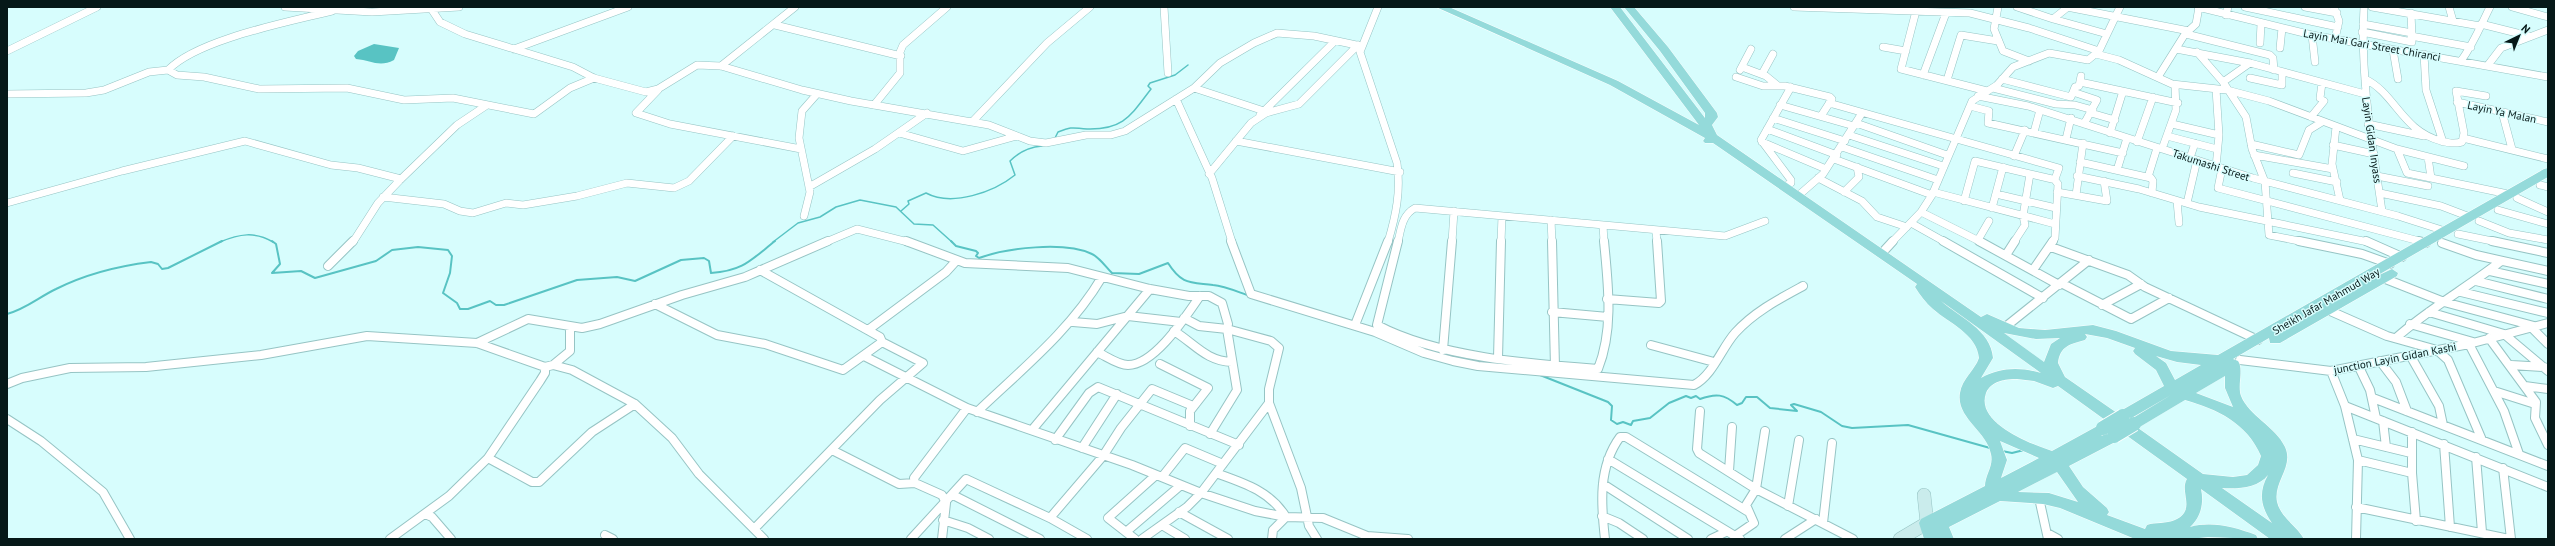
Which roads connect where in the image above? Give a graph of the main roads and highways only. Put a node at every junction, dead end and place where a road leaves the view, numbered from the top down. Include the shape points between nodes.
1 (1428, 7) edge
2 (1440, 7) edge
3 (1615, 7) edge
4 (1629, 7) edge
5 (1707, 124) junction
6 (1710, 140) junction
7 (2548, 172) edge
8 (2545, 184) edge
9 (2513, 196) junction
10 (1804, 201) junction
11 (2474, 219) junction
12 (2449, 236) junction
13 (1924, 286) junction
14 (2232, 361) junction
15 (2057, 382) junction
16 (2178, 391) junction
17 (2057, 461) junction
18 (2196, 481) junction
19 (1997, 492) junction
20 (1936, 529) edge
21 (2131, 536) edge
22 (2172, 538) edge
23 (1900, 539) edge
24 (1915, 539) edge
25 (2250, 539) edge
26 (2270, 539) edge
27 (2282, 539) edge
28 (2296, 539) edge

1 - 6 main road via 1594,79
2 - 6 main road via 1614,83
3 - 5 main road via 1698,117
4 - 5 main road via 1711,113 1712,117
5 - 6 main road
6 - 10 main road
6 - 10 main road via 1785,186
7 - 9 main road, Sheikh Jafar Mahmud Way
8 - 9 main road, Sheikh Jafar Mahmud Way
9 - 11 main road, Sheikh Jafar Mahmud Way
9 - 11 main road, Sheikh Jafar Mahmud Way via 2498,210
10 - 13 main road
10 - 13 main road via 1882,253
11 - 12 main road, Sheikh Jafar Mahmud Way
12 - 14 main road, Sheikh Jafar Mahmud Way via 2328,310
12 - 14 main road, Sheikh Jafar Mahmud Way via 2426,243 2258,340
13 - 14 main road via 1958,299 2004,328 2041,335 2079,329 2099,331 2176,357
13 - 15 main road
13 - 19 main road via 1938,307 1973,333 1985,353 1985,362 1970,384 1967,401 1999,453 1999,468 1992,482
14 - 16 main road, Sheikh Jafar Mahmud Way
14 - 28 main road via 2232,388 2237,401 2267,433 2277,448 2280,466 2268,495 2278,520
15 - 16 main road via 2051,363 2055,347 2071,338 2093,336 2117,341 2143,352 2161,367
15 - 17 main road via 2029,374 2000,375 1983,384 1978,399 1983,416 1998,433 2020,446
15 - 18 main road
16 - 17 main road, Sheikh Jafar Mahmud Way, bridge
16 - 18 main road via 2215,404 2241,418 2260,436 2268,456 2264,471 2244,483
17 - 18 main road via 2070,484 2091,506 2112,518 2140,528 2168,528 2189,519 2196,507
17 - 19 main road, Sheikh Jafar Mahmud Way
18 - 26 main road
18 - 27 main road
19 - 20 main road, Sheikh Jafar Mahmud Way
19 - 21 main road via 2013,499 2039,498 2079,508
20 - 23 main road
20 - 24 main road
21 - 22 main road
22 - 25 main road via 2214,530

